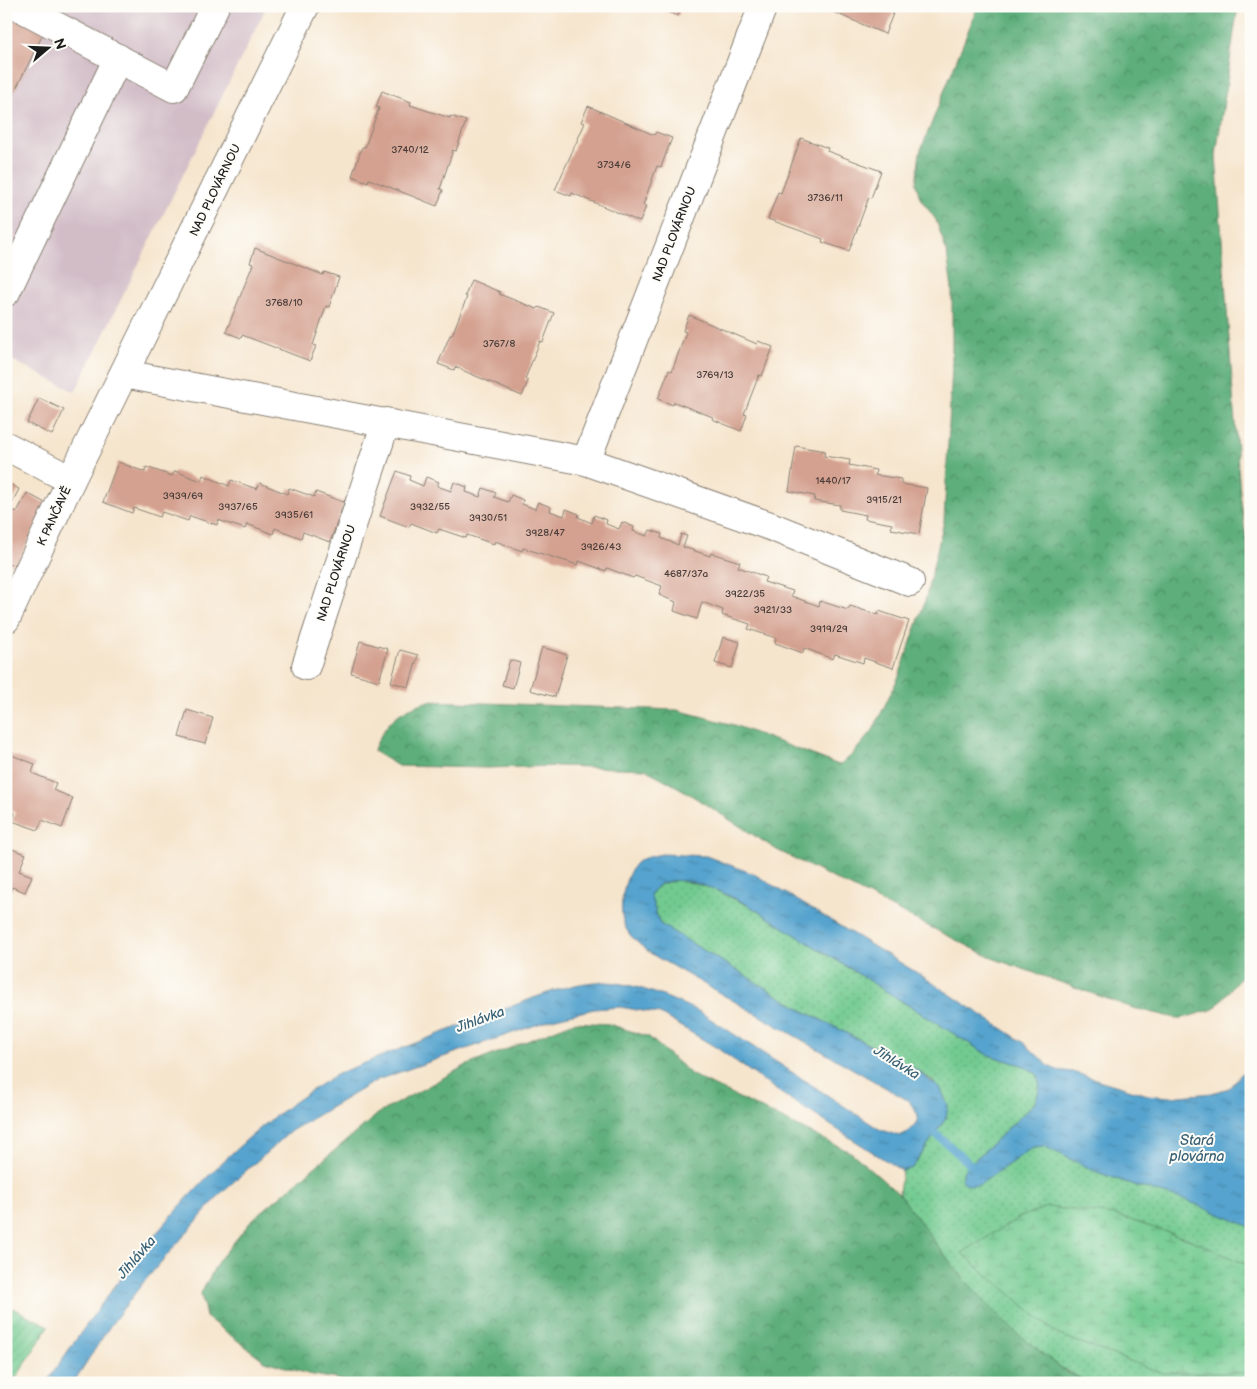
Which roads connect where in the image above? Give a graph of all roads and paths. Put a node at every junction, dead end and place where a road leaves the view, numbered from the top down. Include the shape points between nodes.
1 (18, 6) edge
2 (215, 6) edge
3 (305, 6) edge
4 (763, 6) edge
5 (118, 58) junction
6 (6, 292) edge
7 (124, 374) junction
8 (386, 422) junction
9 (6, 446) edge
10 (586, 461) junction
11 (71, 480) junction
12 (910, 582) dead end
13 (6, 619) edge
14 (306, 666) dead end

1 - 5 street
2 - 5 street via 174,88
3 - 7 street, NAD PLOVÁRNOU
4 - 10 street, NAD PLOVÁRNOU
5 - 6 street
7 - 8 street
7 - 11 street, NAD PLOVÁRNOU
8 - 10 street
8 - 14 street, NAD PLOVÁRNOU
9 - 11 street, K PANČAVĚ
10 - 12 street via 770,526
11 - 13 street, K PANČAVĚ

